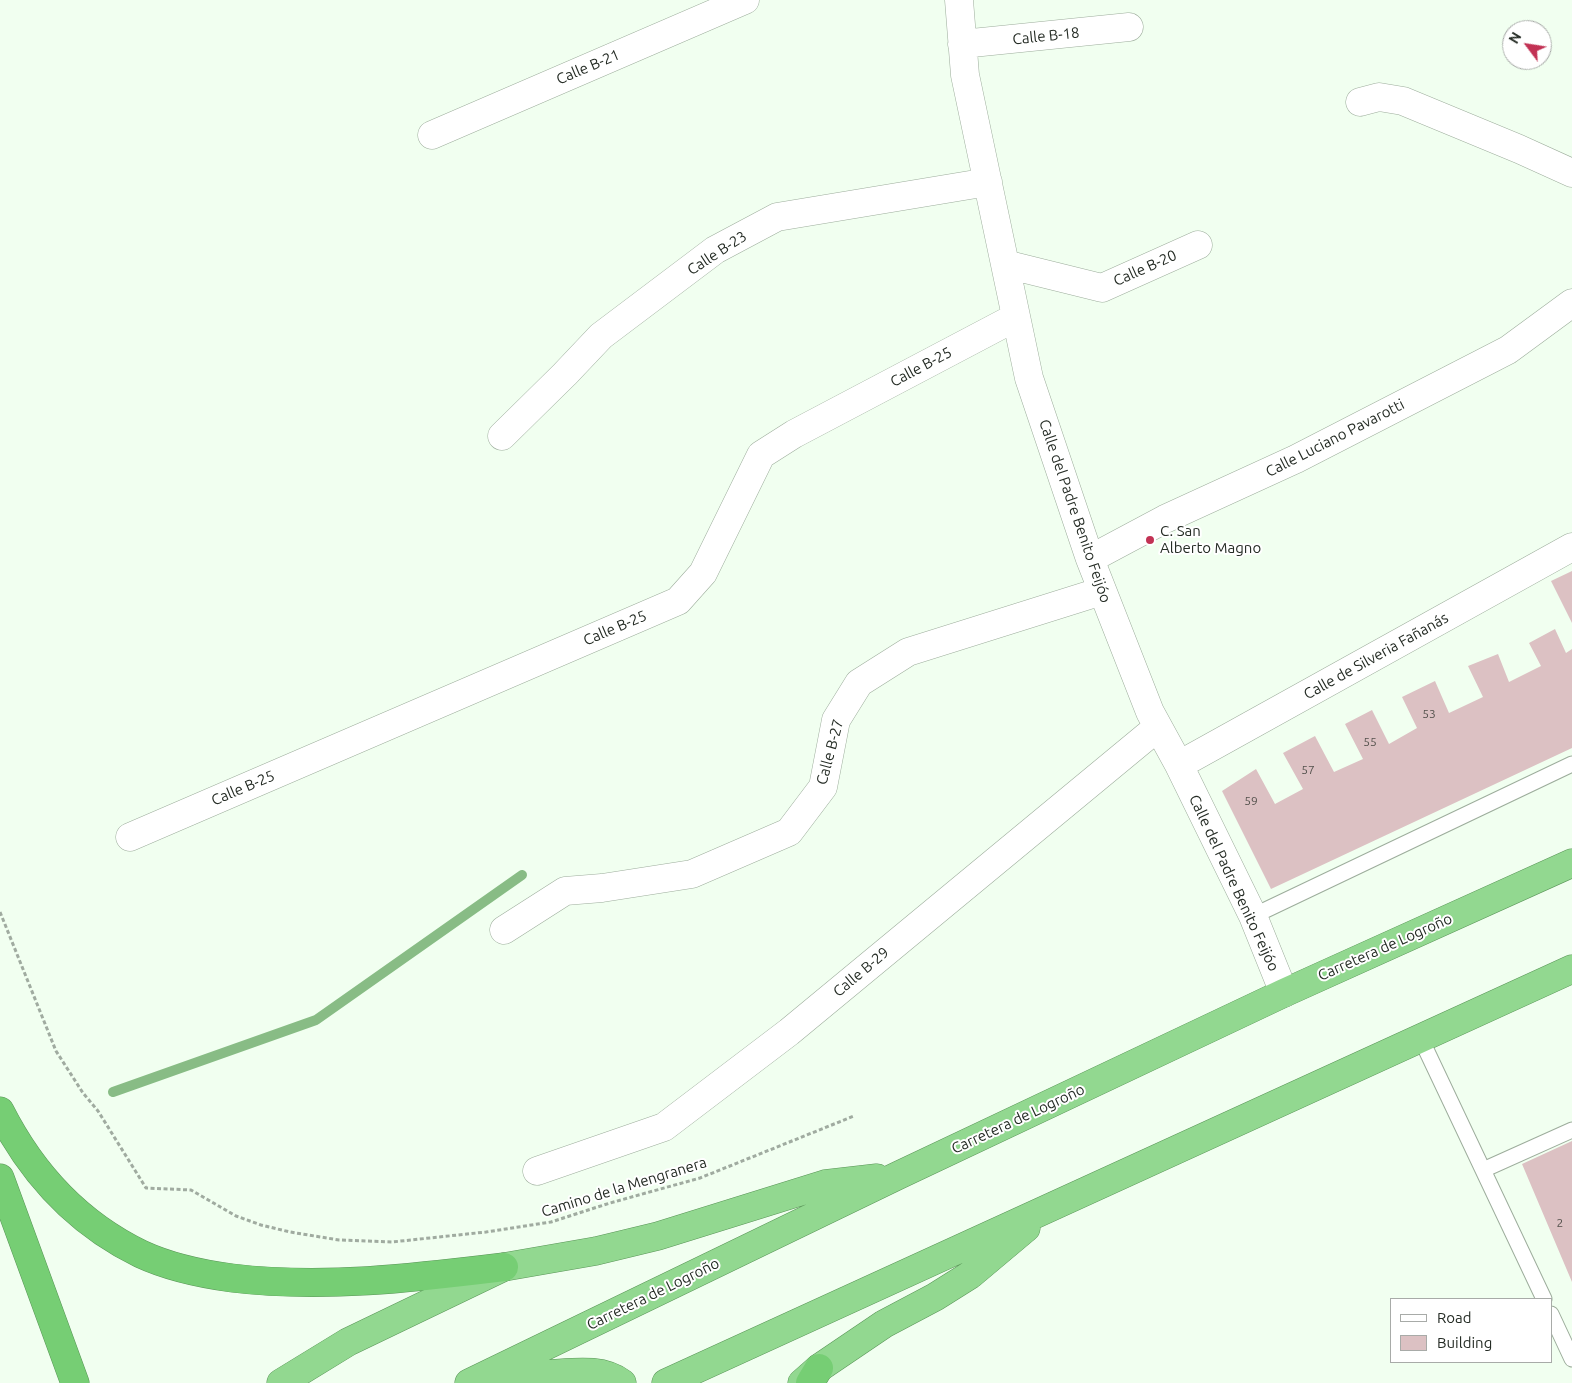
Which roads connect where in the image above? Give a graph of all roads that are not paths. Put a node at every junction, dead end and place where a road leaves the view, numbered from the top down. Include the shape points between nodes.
1 (745, 0) edge
2 (959, 0) edge
3 (1129, 27) dead end
4 (962, 44) junction
5 (1360, 102) dead end
6 (432, 135) dead end
7 (1572, 174) edge
8 (988, 182) junction
9 (1198, 245) dead end
10 (1005, 264) junction
11 (1572, 304) edge
12 (1016, 316) junction
13 (502, 436) dead end
14 (1572, 547) edge
15 (1090, 559) junction
16 (1102, 591) junction
17 (1158, 727) junction
18 (1572, 764) edge
19 (1179, 765) junction
20 (130, 837) dead end
21 (1572, 863) edge
22 (1253, 916) junction
23 (504, 930) dead end
24 (1572, 969) edge
25 (1284, 993) junction
26 (1421, 1039) junction
27 (0, 1112) edge
28 (1572, 1130) edge
29 (1483, 1170) junction
30 (537, 1171) dead end
31 (899, 1175) junction
32 (0, 1178) edge
33 (1054, 1205) junction
34 (504, 1267) junction
35 (1544, 1298) edge
36 (1552, 1315) edge
37 (1568, 1339) edge
38 (1572, 1359) edge
39 (810, 1378) edge
40 (478, 1379) edge
41 (75, 1383) edge
42 (281, 1383) edge
43 (622, 1383) edge
44 (666, 1383) edge

1 - 6 street, Calle B-21
2 - 4 street, Calle del Padre Benito Feijóo
3 - 4 street, Calle B-18
4 - 8 street, Calle del Padre Benito Feijóo via 965,76
5 - 7 street via 1379,97 1403,101
8 - 10 street, Calle del Padre Benito Feijóo
8 - 13 street, Calle B-23 via 777,217 715,250 601,336
9 - 10 street, Calle B-20 via 1102,288
10 - 12 street, Calle del Padre Benito Feijóo
11 - 15 street, Calle Luciano Pavarotti via 1508,350 1296,459 1165,519
12 - 15 street, Calle del Padre Benito Feijóo via 1029,378
12 - 20 street, Calle B-25 via 794,434 761,455 703,573 678,600
14 - 19 street, Calle de Silveria Fañanás
15 - 16 street, Calle del Padre Benito Feijóo
16 - 17 street, Calle del Padre Benito Feijóo
16 - 23 street, Calle B-27 via 908,652 859,683 836,720 823,787 789,832 692,874 565,891
17 - 19 street, Calle del Padre Benito Feijóo
17 - 30 street, Calle B-29 via 789,1032 664,1127
18 - 22 lane
19 - 22 street, Calle del Padre Benito Feijóo
21 - 25 highway, Carretera de Logroño
22 - 25 street, Calle del Padre Benito Feijóo
24 - 26 highway
25 - 31 highway, Carretera de Logroño
26 - 29 lane
26 - 33 highway
27 - 34 highway via 27,1158 76,1212 135,1250 171,1265 209,1275 265,1282 406,1279
28 - 29 lane
29 - 35 lane
31 - 34 highway via 825,1184 658,1236
31 - 40 highway, Carretera de Logroño
32 - 41 highway
33 - 39 highway via 970,1275 884,1324
33 - 44 highway
34 - 42 highway via 348,1342
36 - 37 lane
37 - 38 lane
40 - 43 highway via 572,1372 597,1373

